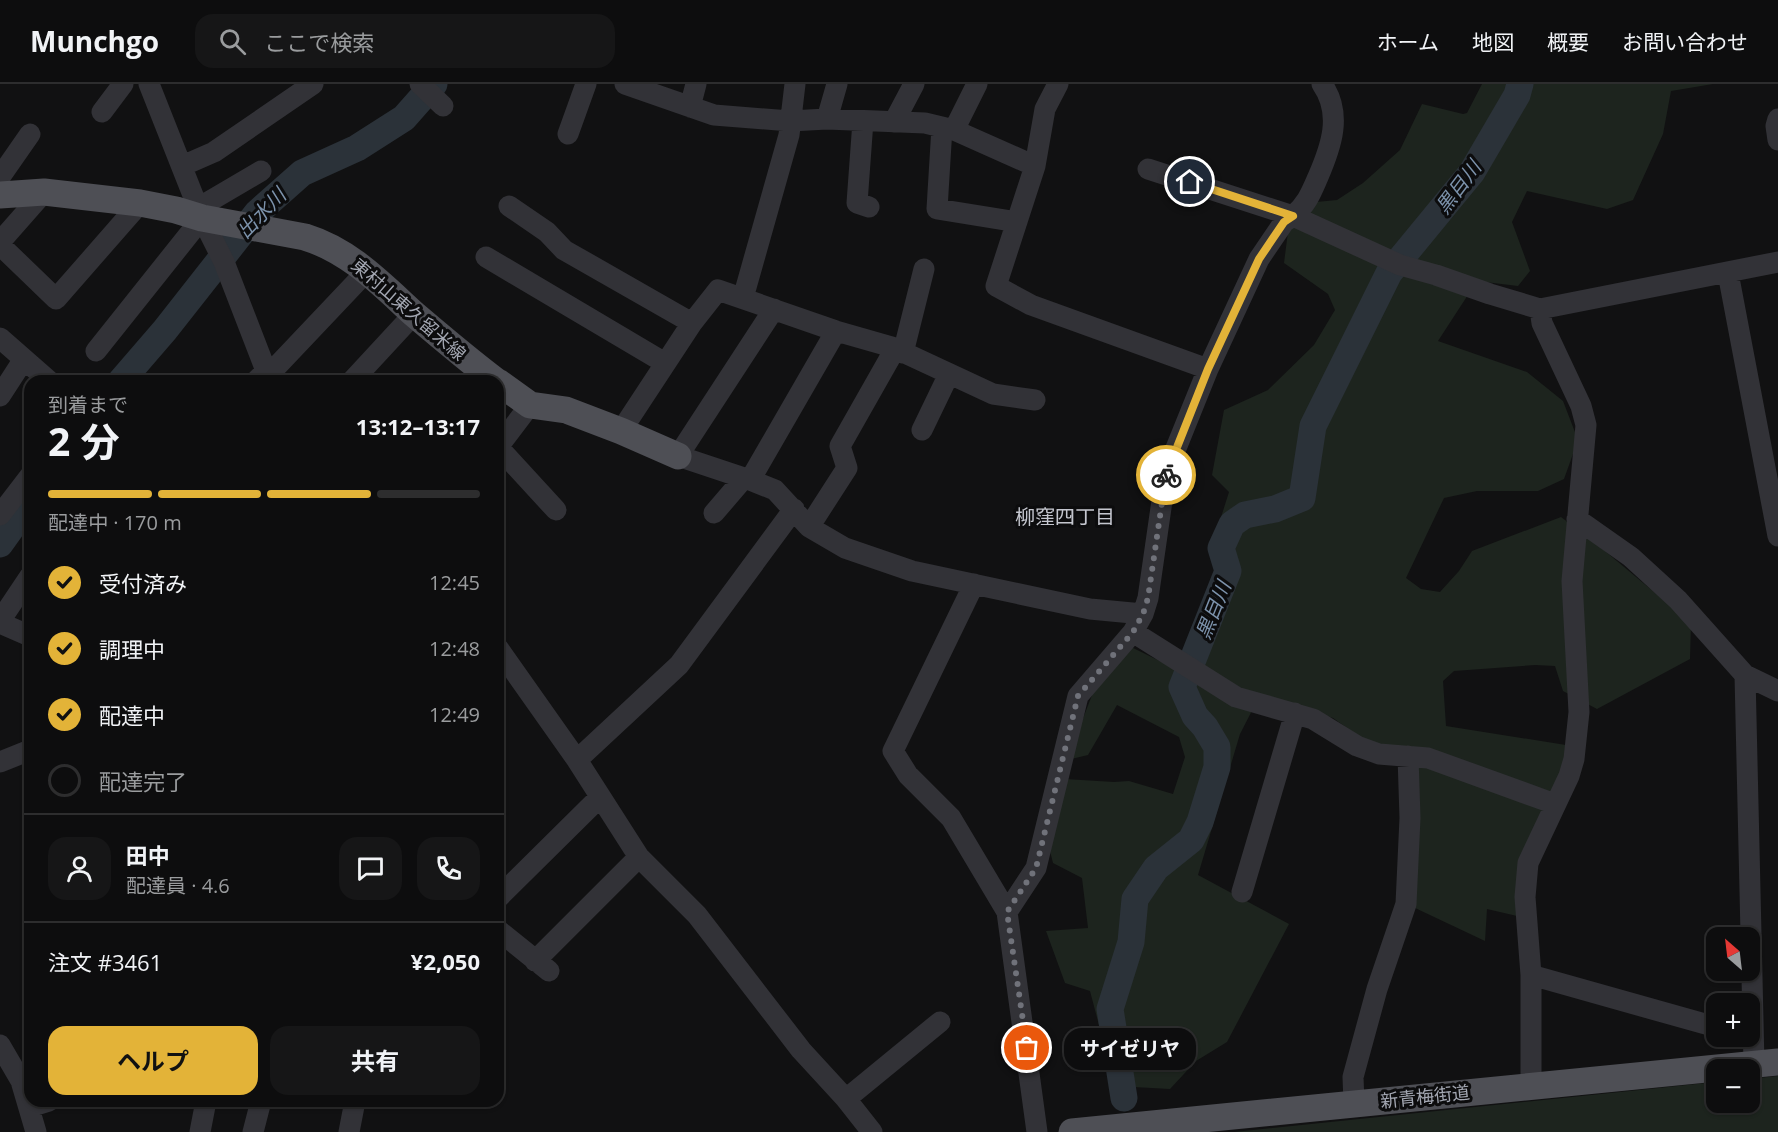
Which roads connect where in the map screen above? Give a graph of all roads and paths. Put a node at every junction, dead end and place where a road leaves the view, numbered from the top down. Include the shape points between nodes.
1 (123, 84) edge
2 (149, 84) edge
3 (313, 84) edge
4 (586, 84) edge
5 (625, 84) edge
6 (696, 84) edge
7 (795, 84) edge
8 (837, 84) edge
9 (914, 84) edge
10 (977, 84) edge
11 (1058, 84) edge
12 (1322, 84) edge
13 (421, 86) edge
14 (443, 106) dead end
15 (690, 107) junction
16 (102, 112) dead end
17 (827, 119) junction
18 (1778, 119) edge
19 (790, 120) junction
20 (863, 121) junction
21 (894, 122) junction
22 (948, 129) junction
23 (30, 134) dead end
24 (568, 134) dead end
25 (1778, 140) edge
26 (182, 166) junction
27 (1035, 166) junction
28 (1148, 169) dead end
29 (261, 171) dead end
30 (0, 177) edge
31 (44, 192) junction
32 (0, 195) edge
33 (140, 203) junction
34 (509, 206) dead end
35 (869, 207) dead end
36 (200, 213) junction
37 (1293, 216) junction
38 (1017, 222) junction
39 (0, 243) edge
40 (486, 257) dead end
41 (1778, 262) edge
42 (924, 269) dead end
43 (367, 271) junction
44 (1728, 273) junction
45 (743, 298) junction
46 (774, 309) junction
47 (1540, 309) junction
48 (414, 314) junction
49 (692, 323) junction
50 (836, 331) junction
51 (0, 338) edge
52 (96, 351) dead end
53 (899, 351) junction
54 (24, 359) junction
55 (665, 363) junction
56 (1208, 369) junction
57 (949, 374) junction
58 (43, 375) edge
59 (263, 375) edge
60 (267, 375) edge
61 (357, 375) edge
62 (488, 375) edge
63 (504, 387) edge
64 (0, 396) edge
65 (1035, 400) dead end
66 (530, 405) junction
67 (922, 430) dead end
68 (621, 431) junction
69 (504, 439) edge
70 (504, 454) edge
71 (678, 456) junction
72 (747, 479) junction
73 (24, 484) edge
74 (794, 508) junction
75 (556, 510) dead end
76 (714, 513) dead end
77 (0, 515) edge
78 (1577, 519) junction
79 (809, 527) junction
80 (1778, 536) edge
81 (974, 584) junction
82 (24, 585) edge
83 (0, 622) edge
84 (1138, 623) junction
85 (24, 633) edge
86 (504, 663) edge
87 (1745, 675) junction
88 (1778, 691) edge
89 (1295, 713) junction
90 (24, 752) edge
91 (1408, 756) junction
92 (578, 760) junction
93 (0, 762) edge
94 (600, 797) junction
95 (1555, 804) junction
96 (639, 857) junction
97 (504, 892) edge
98 (1242, 892) dead end
99 (1007, 912) junction
100 (504, 935) edge
101 (1531, 975) junction
102 (1751, 993) edge
103 (940, 1022) dead end
104 (1706, 1024) edge
105 (0, 1045) edge
106 (1758, 1047) edge
107 (1766, 1063) edge
108 (24, 1085) edge
109 (1531, 1086) junction
110 (846, 1099) junction
111 (1354, 1103) junction
112 (40, 1107) edge
113 (205, 1107) edge
114 (259, 1107) edge
115 (354, 1107) edge
116 (36, 1132) edge
117 (200, 1132) edge
118 (253, 1132) edge
119 (349, 1132) edge
120 (872, 1132) edge
121 (1037, 1132) edge
122 (1073, 1132) edge

1 - 16 street
2 - 26 street
3 - 26 street via 214,152
4 - 24 street
5 - 15 street
6 - 15 street
7 - 19 street
8 - 17 street
9 - 21 street
10 - 22 street
11 - 27 street via 1045,109
12 - 37 street via 1334,121 1330,148 1305,206
13 - 14 street
15 - 19 street via 714,115
17 - 19 street
17 - 20 street
18 - 25 street
19 - 45 street
20 - 21 street
20 - 35 street via 857,203
21 - 22 street
22 - 27 street
22 - 38 street via 937,209
23 - 30 street
26 - 36 street
27 - 38 street
28 - 37 street
29 - 36 street
31 - 32 main road, 東村山東久留米線
31 - 33 main road, 東村山東久留米線
31 - 39 street
33 - 36 main road, 東村山東久留米線
33 - 39 street via 56,299
34 - 49 street via 548,232 564,250
36 - 43 main road, 東村山東久留米線 via 319,241
36 - 52 street
36 - 59 street via 222,257
37 - 47 street via 1395,263
37 - 56 street via 1284,222 1259,259
38 - 56 street via 996,286 1031,305
40 - 55 street
41 - 44 street
42 - 53 street
43 - 48 main road, 東村山東久留米線
43 - 60 street
44 - 47 street
44 - 80 street
45 - 46 street
45 - 49 street via 718,290
46 - 50 street
46 - 71 street
47 - 78 street via 1542,323 1586,425
48 - 61 street
48 - 62 main road, 東村山東久留米線
49 - 55 street
50 - 53 street
50 - 72 street
51 - 54 street
53 - 57 street
53 - 79 street via 840,446 847,468
54 - 58 street
54 - 64 street
55 - 68 street
56 - 84 street via 1166,473 1148,598
57 - 65 street via 993,394
57 - 67 street
63 - 66 main road, 東村山東久留米線
66 - 68 main road, 東村山東久留米線 via 566,410
66 - 69 street
68 - 71 main road, 東村山東久留米線
70 - 75 street
71 - 72 street
72 - 74 street via 775,490
72 - 76 street
73 - 77 street
74 - 79 street
74 - 92 street via 679,665
78 - 87 street via 1631,557 1678,600
78 - 95 street via 1572,581 1579,712 1574,759
79 - 81 street via 845,548 912,571
81 - 84 street
81 - 99 street via 893,751 908,775 951,818
82 - 83 street
83 - 85 street
84 - 89 street via 1190,670 1236,697
84 - 99 street via 1078,696 1036,868
86 - 92 street
87 - 88 street
87 - 102 street
89 - 91 street via 1313,719 1357,746 1379,754
89 - 98 street
90 - 93 street
91 - 95 street via 1459,768
91 - 111 street via 1406,904 1353,1077
92 - 94 street
94 - 96 street
94 - 97 street
95 - 101 street via 1528,863 1525,897
96 - 100 street via 542,966
96 - 110 street via 696,915 801,1050
99 - 121 street
101 - 104 street
101 - 109 street
103 - 110 street
105 - 108 street
106 - 107 street
107 - 109 main road, 新青梅街道
109 - 111 main road, 新青梅街道
110 - 120 street
111 - 122 main road, 新青梅街道
112 - 116 street
113 - 117 street
114 - 118 street
115 - 119 street

